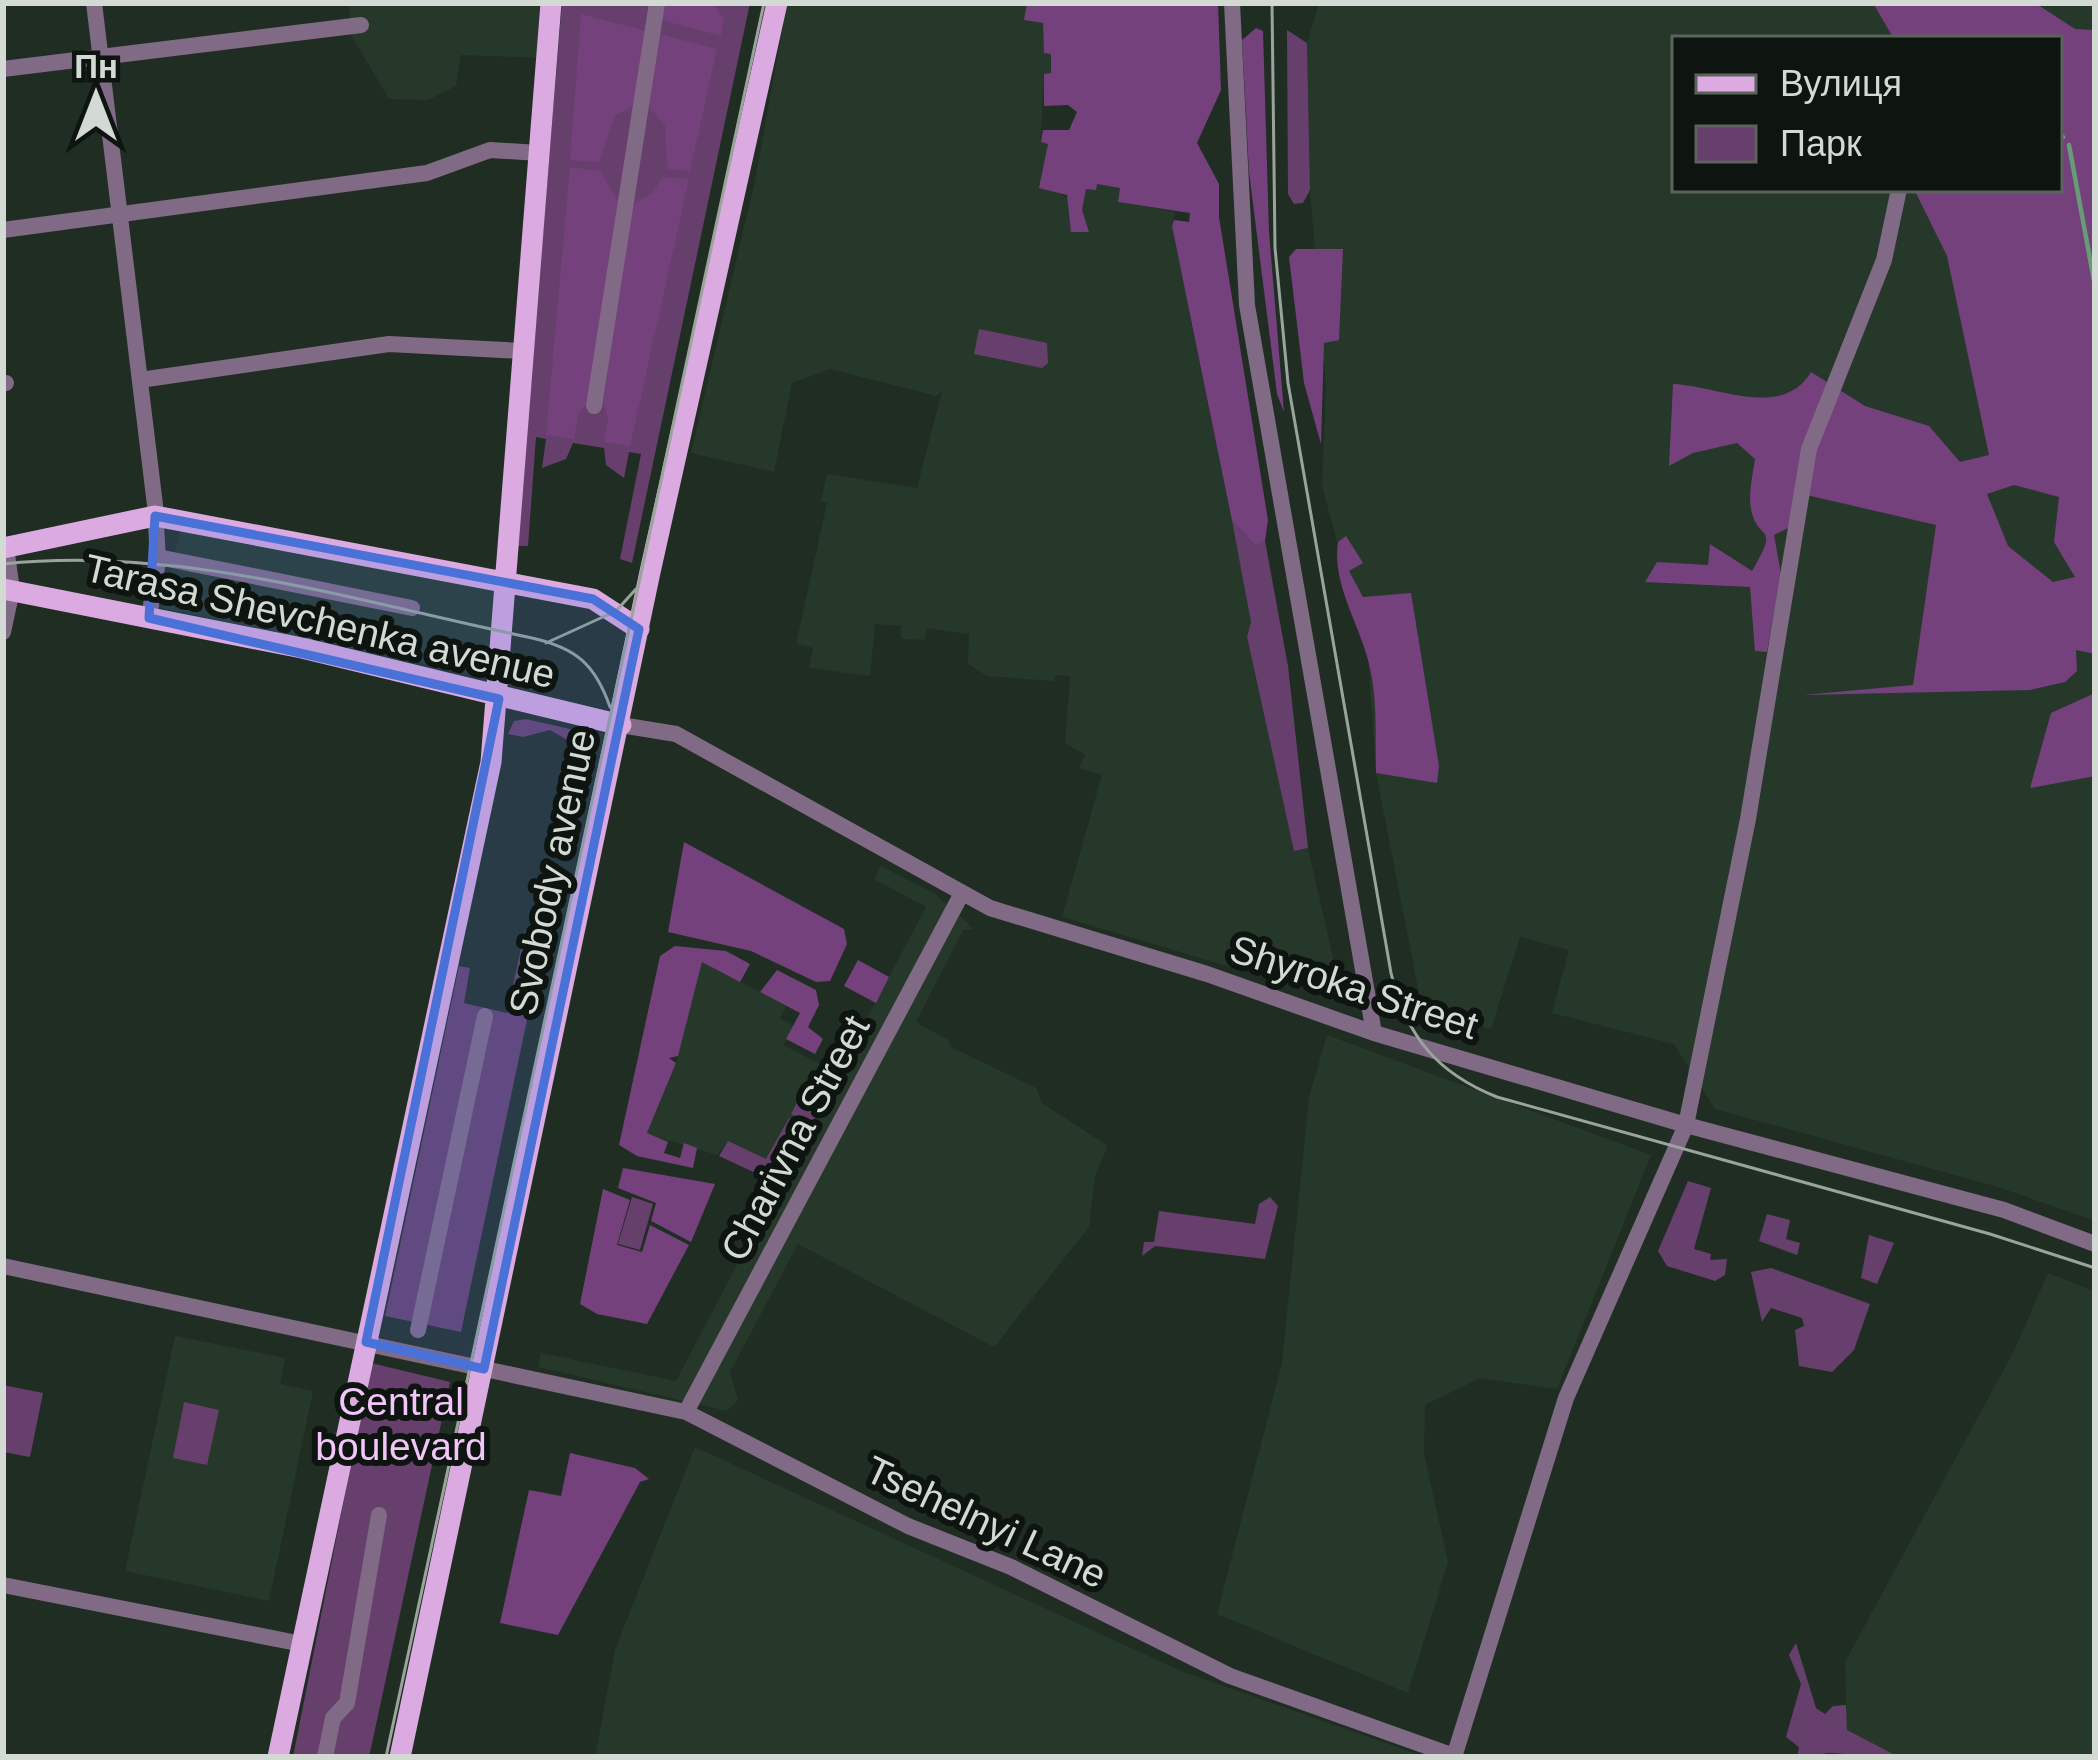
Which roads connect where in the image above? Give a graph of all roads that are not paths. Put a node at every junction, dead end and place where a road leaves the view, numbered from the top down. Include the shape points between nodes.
1 (94, 3) edge
2 (551, 3) edge
3 (657, 3) edge
4 (777, 3) edge
5 (1232, 3) edge
6 (361, 25) dead end
7 (100, 55) junction
8 (3, 69) edge
9 (539, 153) junction
10 (1898, 192) edge
11 (121, 217) junction
12 (3, 230) edge
13 (522, 351) junction
14 (140, 380) junction
15 (594, 406) dead end
16 (155, 516) junction
17 (4, 548) edge
18 (158, 556) junction
19 (503, 585) junction
20 (7, 590) edge
21 (412, 608) dead end
22 (149, 618) junction
23 (639, 629) junction
24 (3, 632) edge
25 (499, 699) junction
26 (621, 725) junction
27 (962, 895) junction
28 (485, 1016) dead end
29 (1374, 1033) junction
30 (1686, 1125) junction
31 (2095, 1244) edge
32 (3, 1266) edge
33 (418, 1330) dead end
34 (366, 1342) junction
35 (484, 1369) junction
36 (686, 1412) junction
37 (380, 1515) dead end
38 (3, 1585) edge
39 (302, 1644) junction
40 (1454, 1756) edge
41 (278, 1757) edge
42 (325, 1757) edge
43 (400, 1757) edge

1 - 7 street
2 - 9 main road
3 - 15 street
4 - 23 main road, Svobody avenue
5 - 29 street via 1247,304
6 - 7 street
7 - 8 street
7 - 11 street
9 - 11 street via 490,150 427,173
9 - 13 main road
10 - 30 street via 1884,260 1809,449 1748,819
11 - 12 street
11 - 14 street
13 - 14 street via 389,344
13 - 19 main road
14 - 16 street
16 - 17 main road, Tarasa Shevchenka avenue
16 - 18 street
16 - 19 main road, Tarasa Shevchenka avenue
17 - 20 street
18 - 21 street
18 - 22 street
19 - 23 main road, Tarasa Shevchenka avenue via 593,599
19 - 25 main road
20 - 22 main road, Tarasa Shevchenka avenue
20 - 24 street
22 - 25 main road, Tarasa Shevchenka avenue via 445,680
23 - 26 main road, Svobody avenue
25 - 26 main road, Tarasa Shevchenka avenue
25 - 34 main road
26 - 27 street, Shyroka Street via 676,734
26 - 35 main road, Svobody avenue
27 - 29 street, Shyroka Street
27 - 36 street, Charivna Street
28 - 33 street
29 - 30 street, Shyroka Street
30 - 31 street, Shyroka Street via 2004,1210
30 - 40 street via 1565,1398
32 - 34 street, Tsehelnyi Lane
34 - 35 street, Tsehelnyi Lane
34 - 39 main road
35 - 36 street, Tsehelnyi Lane
35 - 43 main road, Svobody avenue
36 - 40 street, Tsehelnyi Lane via 1230,1676
37 - 42 street via 347,1703 333,1718
38 - 39 street
39 - 41 main road

